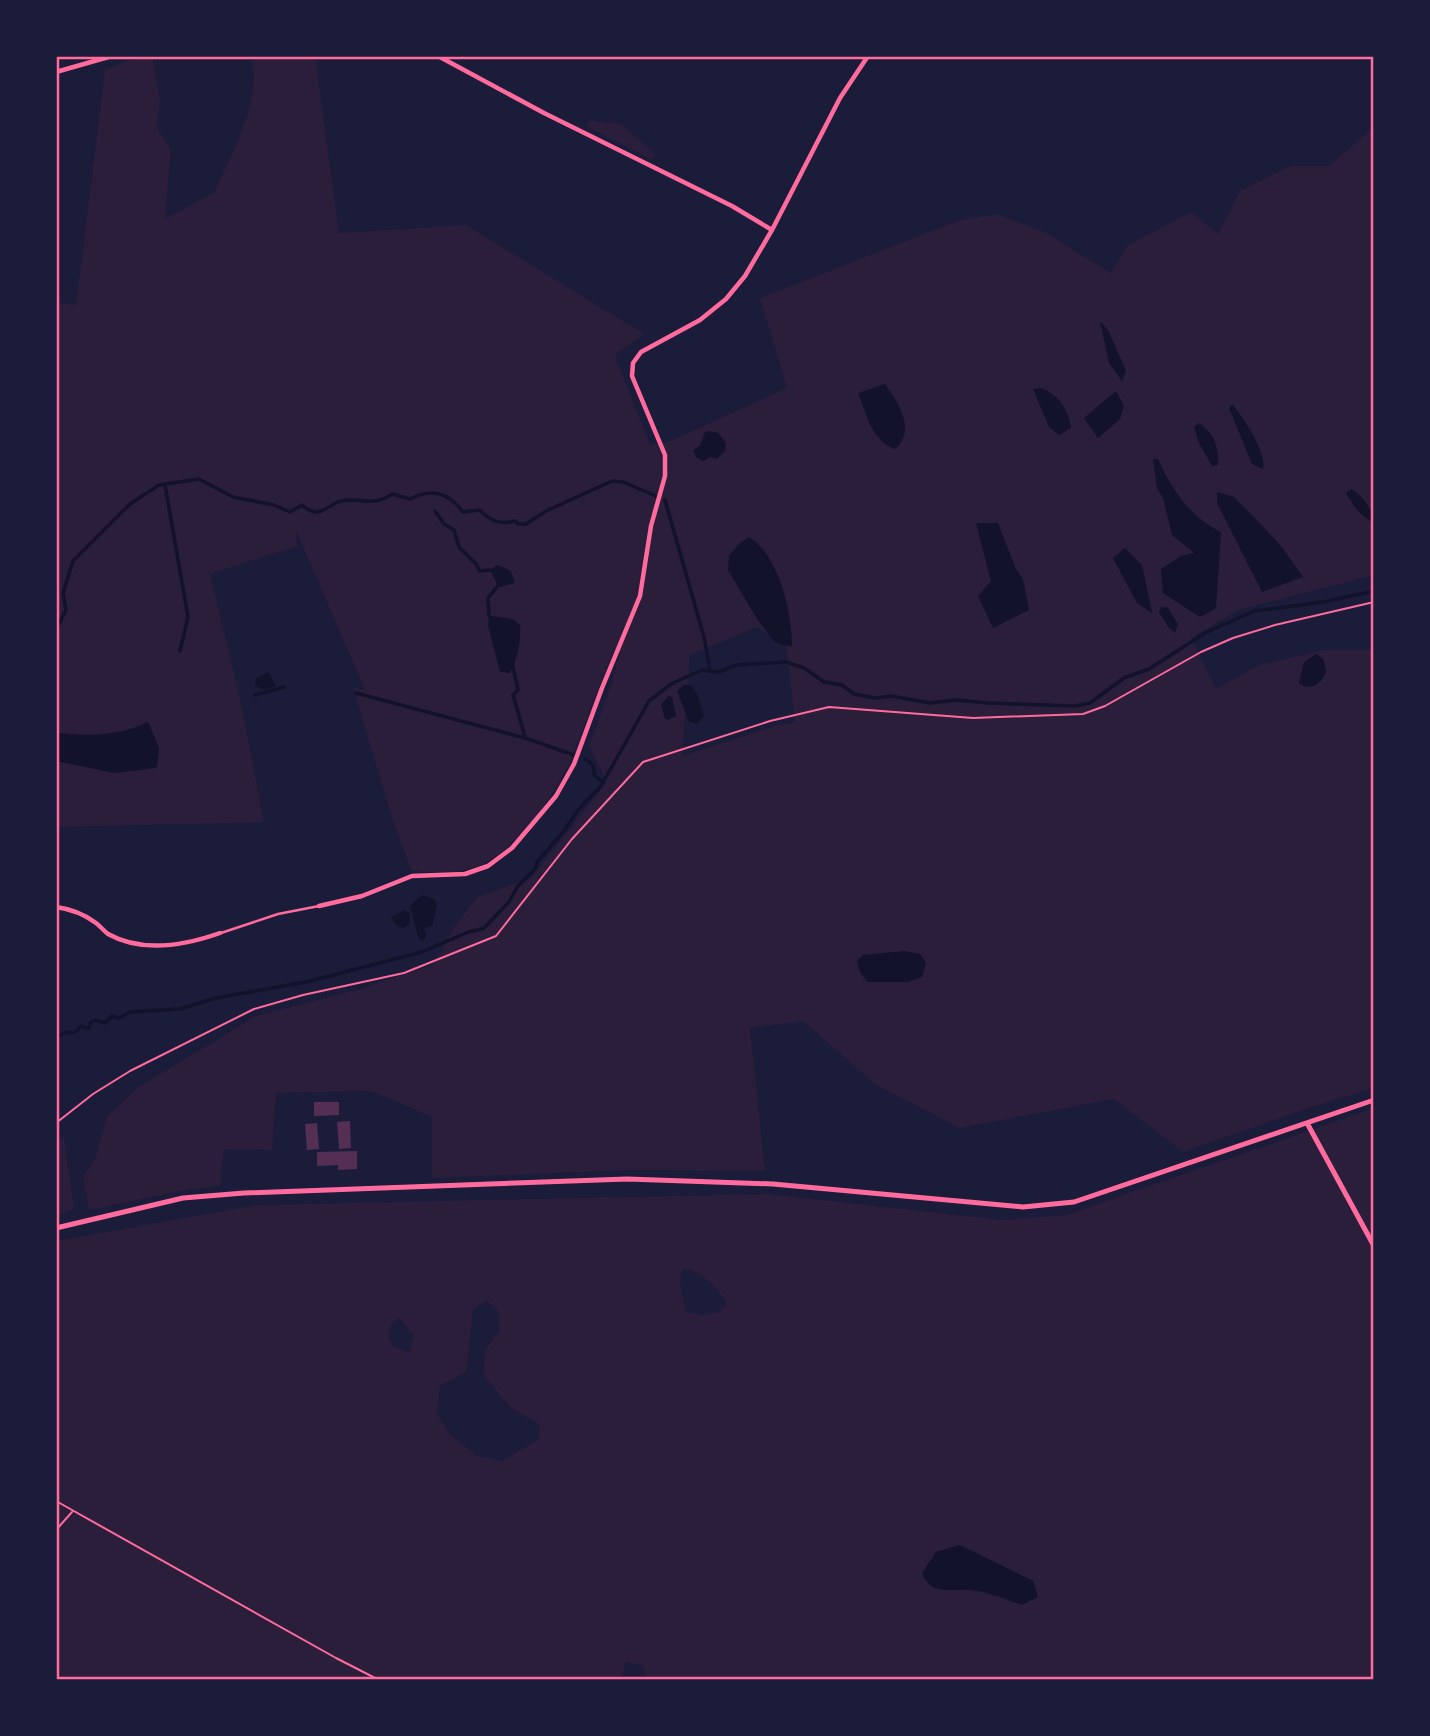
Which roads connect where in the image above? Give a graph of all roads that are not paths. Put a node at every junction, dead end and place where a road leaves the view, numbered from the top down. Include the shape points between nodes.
1 (112, 56) edge
2 (438, 56) edge
3 (868, 56) edge
4 (56, 72) edge
5 (772, 230) junction
6 (319, 906) joint
7 (56, 907) edge
8 (220, 933) joint
9 (1374, 1100) edge
10 (1307, 1123) junction
11 (56, 1228) edge
12 (1374, 1246) edge

1 - 4 street
2 - 5 street
3 - 5 street via 840,98
5 - 6 street via 726,299 700,320 641,352 633,363 632,376 666,455 665,476 651,526 640,596 574,764 556,796 512,848 488,866 465,874 412,876 362,896
6 - 8 lane
7 - 8 street via 88,917 108,933 131,942 160,946
9 - 10 street
10 - 11 street via 1074,1202 1023,1207 773,1184 627,1179 195,1197
10 - 12 street

